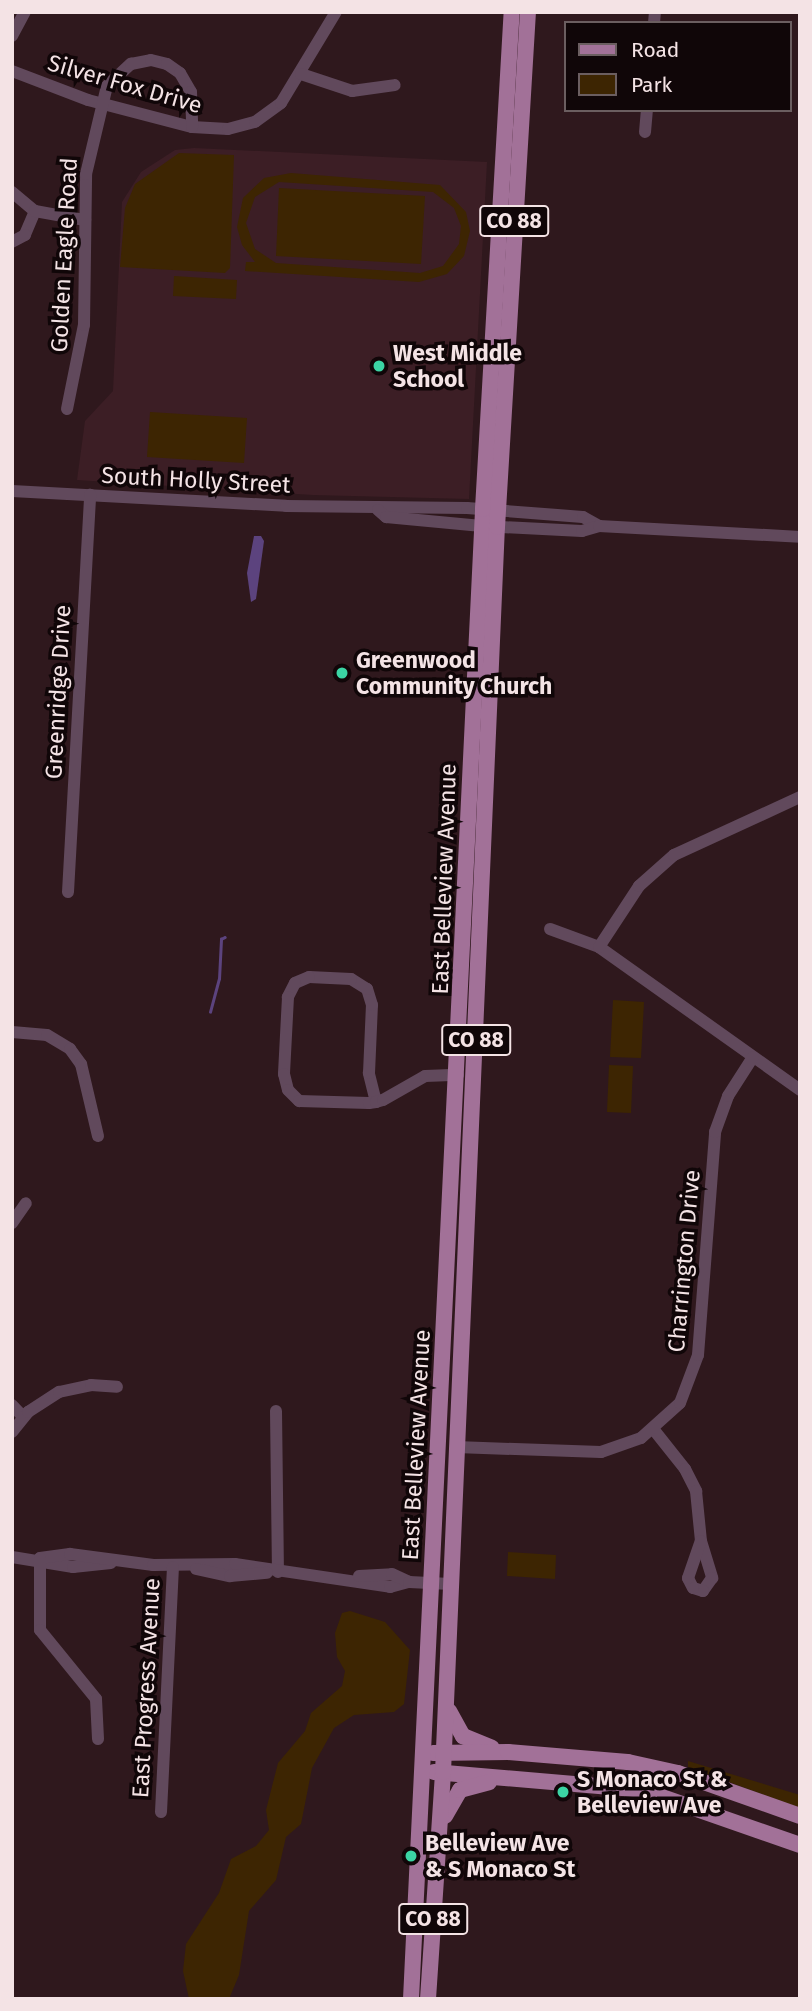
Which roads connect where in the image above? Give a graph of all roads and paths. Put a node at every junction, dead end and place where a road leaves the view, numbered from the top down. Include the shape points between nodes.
1 (25, 12) edge
2 (336, 12) edge
3 (512, 12) edge
4 (528, 12) edge
5 (12, 36) edge
6 (12, 71) edge
7 (301, 74) junction
8 (394, 85) dead end
9 (102, 103) junction
10 (647, 112) edge
11 (192, 127) junction
12 (645, 132) dead end
13 (12, 192) edge
14 (35, 211) junction
15 (85, 220) junction
16 (12, 242) edge
17 (67, 409) dead end
18 (12, 491) edge
19 (90, 495) junction
20 (490, 518) junction
21 (800, 537) edge
22 (800, 797) edge
23 (68, 892) dead end
24 (550, 929) dead end
25 (599, 947) junction
26 (12, 1032) edge
27 (753, 1057) junction
28 (458, 1075) junction
29 (800, 1090) edge
30 (376, 1102) junction
31 (98, 1136) dead end
32 (26, 1203) dead end
33 (12, 1223) edge
34 (117, 1387) dead end
35 (12, 1405) edge
36 (276, 1411) dead end
37 (23, 1417) junction
38 (654, 1430) junction
39 (12, 1432) edge
40 (456, 1447) junction
41 (701, 1541) dead end
42 (12, 1557) edge
43 (40, 1558) junction
44 (173, 1567) junction
45 (275, 1572) junction
46 (432, 1583) junction
47 (451, 1584) junction
48 (446, 1700) junction
49 (98, 1739) dead end
50 (508, 1752) junction
51 (426, 1753) junction
52 (443, 1754) junction
53 (425, 1771) junction
54 (443, 1772) junction
55 (506, 1780) junction
56 (161, 1812) dead end
57 (800, 1816) edge
58 (438, 1838) junction
59 (800, 1845) edge
60 (411, 1999) edge
61 (428, 1999) edge

1 - 5 street
2 - 7 street, Silver Fox Drive
3 - 20 main road, East Belleview Avenue / CO 88
4 - 20 main road, East Belleview Avenue / CO 88
6 - 9 street, Silver Fox Drive
7 - 8 street via 352,91
7 - 11 street, Silver Fox Drive via 281,103 255,122 228,129
9 - 11 street, Silver Fox Drive
9 - 11 street, Golden Eagle Road via 111,79 124,68 158,61 186,81 194,102
9 - 15 street, Golden Eagle Road via 89,154
10 - 12 street
13 - 14 street
14 - 15 street
14 - 16 street via 24,235
15 - 17 street, Golden Eagle Road via 84,325
18 - 19 street, South Holly Street
19 - 20 street, South Holly Street via 378,510 386,517
19 - 23 street, Greenridge Drive
20 - 21 street, South Holly Street via 583,517 599,526
20 - 28 main road, East Belleview Avenue / CO 88
20 - 40 main road, East Belleview Avenue / CO 88
22 - 25 street via 674,855 639,886
24 - 25 street
25 - 27 street
26 - 31 street via 47,1035 70,1049 80,1065
27 - 29 street
27 - 38 street, Charrington Drive via 728,1096 715,1132 695,1370 680,1403
28 - 30 street via 425,1076
28 - 46 main road, East Belleview Avenue / CO 88
30 - 30 street via 303,1102 288,1090 284,1074 288,997 295,983 309,977 351,979 367,989 372,1005 369,1073
32 - 33 street
34 - 37 street via 68,1389
35 - 37 street
36 - 45 street
37 - 39 street
38 - 40 street, Charrington Drive via 630,1444 601,1452
38 - 41 street via 692,1481
40 - 47 main road, East Belleview Avenue / CO 88
42 - 43 street
43 - 44 street via 73,1567 112,1563
43 - 49 street via 40,1630 96,1699
44 - 45 street via 230,1576
44 - 56 street, East Progress Avenue
45 - 46 street via 344,1577 390,1587
46 - 47 street
46 - 51 main road, East Belleview Avenue / CO 88
47 - 48 main road, East Belleview Avenue / CO 88
48 - 50 main road via 463,1736
48 - 52 main road, East Belleview Avenue / CO 88
50 - 52 main road
50 - 57 main road via 654,1767
51 - 52 main road
51 - 53 main road, East Belleview Avenue / CO 88
52 - 54 main road, East Belleview Avenue / CO 88
53 - 54 main road
53 - 60 main road, East Belleview Avenue / CO 88
54 - 55 main road
54 - 58 main road, East Belleview Avenue / CO 88
55 - 58 main road via 460,1790 449,1805
55 - 59 main road via 642,1790
58 - 61 main road, East Belleview Avenue / CO 88

